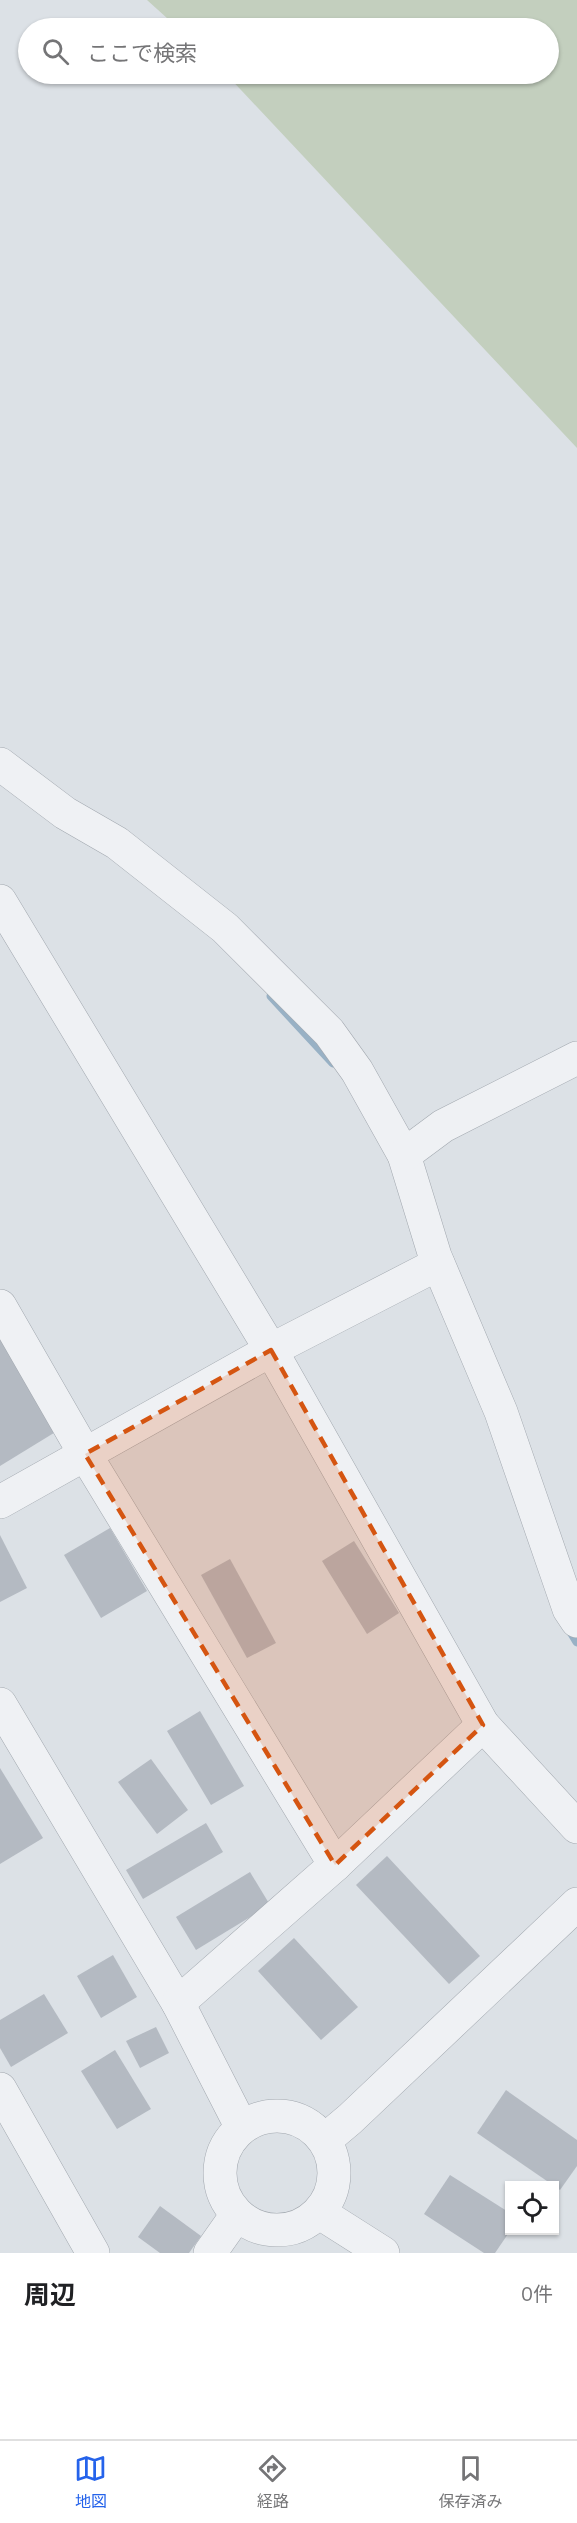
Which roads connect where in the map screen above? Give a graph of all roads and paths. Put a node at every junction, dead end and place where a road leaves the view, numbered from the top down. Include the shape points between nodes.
1 (0, 764) edge
2 (0, 901) edge
3 (577, 1058) edge
4 (404, 1155) junction
5 (438, 1264) junction
6 (0, 1306) edge
7 (271, 1350) junction
8 (85, 1454) junction
9 (0, 1502) edge
10 (577, 1621) edge
11 (0, 1704) edge
12 (483, 1725) junction
13 (577, 1827) edge
14 (335, 1865) junction
15 (577, 1904) edge
16 (178, 2003) junction
17 (0, 2089) edge
18 (242, 2126) junction
19 (325, 2140) junction
20 (320, 2213) junction
21 (236, 2216) junction
22 (93, 2253) edge
23 (210, 2253) edge
24 (383, 2253) edge

1 - 4 street via 65,813 117,843 225,928 329,1032 357,1071
2 - 7 street
3 - 4 street via 442,1126
4 - 5 street
5 - 7 street
5 - 10 street via 501,1412 569,1610
6 - 8 street
7 - 8 street
7 - 12 street
8 - 9 street
8 - 14 street
11 - 16 street
12 - 13 street
12 - 14 street
14 - 16 street
15 - 19 street
16 - 18 street
17 - 22 street
18 - 19 street via 270,2115 301,2120
18 - 21 street via 221,2153 219,2187
19 - 20 street via 334,2164 333,2190
20 - 21 street via 294,2229 273,2230 263,2230
20 - 24 street
21 - 23 street

